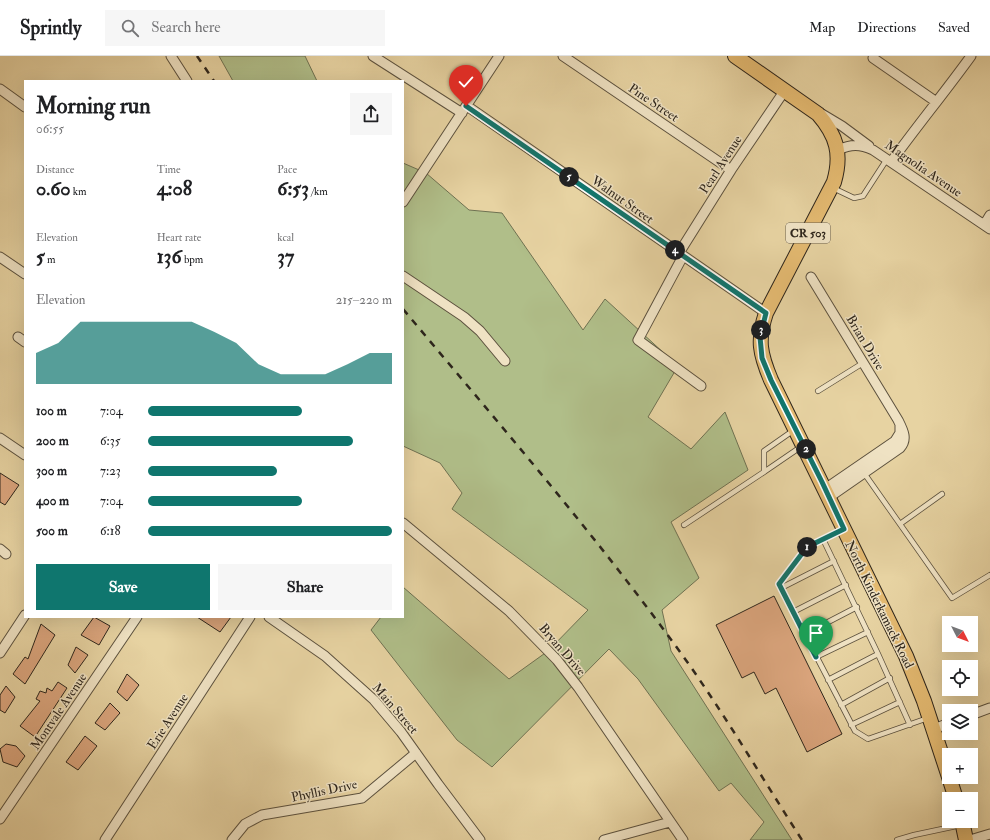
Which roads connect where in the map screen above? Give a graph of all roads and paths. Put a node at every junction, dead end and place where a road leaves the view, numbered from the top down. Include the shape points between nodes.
1 (171, 56) edge
2 (373, 56) edge
3 (499, 56) edge
4 (563, 56) edge
5 (736, 56) edge
6 (970, 56) edge
7 (873, 58) dead end
8 (186, 80) edge
9 (0, 89) edge
10 (785, 90) junction
11 (935, 102) junction
12 (24, 106) edge
13 (810, 108) junction
14 (464, 109) junction
15 (838, 150) junction
16 (887, 159) junction
17 (731, 170) junction
18 (832, 187) junction
19 (404, 200) edge
20 (990, 215) edge
21 (987, 227) edge
22 (681, 255) junction
23 (0, 257) edge
24 (24, 273) edge
25 (811, 276) dead end
26 (404, 277) edge
27 (766, 313) junction
28 (505, 361) dead end
29 (863, 363) junction
30 (701, 386) dead end
31 (818, 390) dead end
32 (898, 420) junction
33 (796, 429) junction
34 (0, 438) edge
35 (804, 445) junction
36 (24, 454) edge
37 (764, 472) junction
38 (864, 473) junction
39 (827, 494) junction
40 (942, 494) dead end
41 (404, 524) edge
42 (900, 524) junction
43 (684, 525) dead end
44 (844, 529) junction
45 (823, 539) junction
46 (834, 561) junction
47 (990, 575) edge
48 (846, 585) junction
49 (781, 588) junction
50 (856, 607) junction
51 (793, 612) junction
52 (24, 617) edge
53 (136, 618) edge
54 (249, 618) edge
55 (271, 618) edge
56 (868, 632) junction
57 (804, 634) junction
58 (0, 653) edge
59 (878, 654) junction
60 (816, 657) junction
61 (890, 678) junction
62 (828, 680) junction
63 (900, 702) junction
64 (841, 705) junction
65 (990, 708) edge
66 (978, 712) edge
67 (942, 723) edge
68 (932, 724) junction
69 (851, 725) junction
70 (910, 725) junction
71 (416, 753) junction
72 (942, 755) edge
73 (0, 819) edge
74 (670, 822) junction
75 (943, 828) edge
76 (964, 828) edge
77 (990, 834) edge
78 (105, 840) edge
79 (232, 840) edge
80 (480, 840) edge
81 (604, 840) edge
82 (683, 840) edge
83 (897, 840) edge
84 (966, 840) edge
85 (970, 840) edge

1 - 8 street
2 - 14 street, Walnut Street
3 - 14 street
4 - 17 street, Pine Street
5 - 10 main road, North Kinderkamack Road / CR 503
6 - 11 street
7 - 11 street
9 - 12 street
10 - 13 main road, North Kinderkamack Road / CR 503
10 - 17 street, Pearl Avenue
11 - 16 street
13 - 15 main road, North Kinderkamack Road / CR 503 via 828,126
13 - 16 street via 842,126
14 - 19 street
14 - 22 street, Walnut Street
15 - 16 street, Magnolia Avenue via 858,145 869,148
15 - 18 main road, North Kinderkamack Road / CR 503 via 838,171
16 - 18 lane via 863,196 854,198
16 - 21 street, Magnolia Avenue
17 - 22 street, Pearl Avenue
18 - 27 main road, North Kinderkamack Road / CR 503
20 - 21 street
22 - 27 street, Walnut Street
22 - 30 street, Pearl Avenue via 638,340
23 - 24 street
25 - 29 street, Brian Drive
26 - 28 street via 475,326
27 - 33 main road, North Kinderkamack Road / CR 503 via 760,337 762,358
29 - 31 lane
29 - 32 street, Brian Drive
32 - 38 street, Brian Drive via 905,434 903,444
32 - 39 street via 900,433 895,441
33 - 35 main road, North Kinderkamack Road / CR 503
33 - 37 lane via 764,451
34 - 36 street
35 - 37 lane
35 - 39 main road, North Kinderkamack Road / CR 503
37 - 43 lane
38 - 39 street, Brian Drive
38 - 42 lane
39 - 44 main road, North Kinderkamack Road / CR 503
40 - 42 lane
41 - 74 street, Bryan Drive via 509,611 557,660
42 - 47 lane via 952,598
44 - 45 lane
44 - 68 main road, North Kinderkamack Road / CR 503 via 906,656
45 - 46 lane
45 - 49 lane via 807,547 779,584
46 - 48 lane
46 - 49 lane
48 - 50 lane
48 - 51 lane
49 - 51 lane
50 - 56 lane
50 - 57 lane
51 - 57 lane
52 - 58 street
53 - 73 street, Montvale Avenue
54 - 78 street, Erie Avenue
55 - 71 street, Main Street via 310,644 350,677 374,700
56 - 59 lane
56 - 60 lane
57 - 60 lane
59 - 61 lane
59 - 62 lane
60 - 62 lane
61 - 63 lane
61 - 64 lane
62 - 64 lane
63 - 69 lane
63 - 70 lane
64 - 69 lane
65 - 66 street
67 - 68 street
68 - 70 lane
68 - 72 main road, North Kinderkamack Road / CR 503
69 - 70 lane via 855,731 868,739
71 - 79 street, Phyllis Drive via 362,798 262,815 244,824
71 - 80 street, Main Street
74 - 81 street
74 - 82 street, Bryan Drive
75 - 83 lane
76 - 84 main road
77 - 85 street

